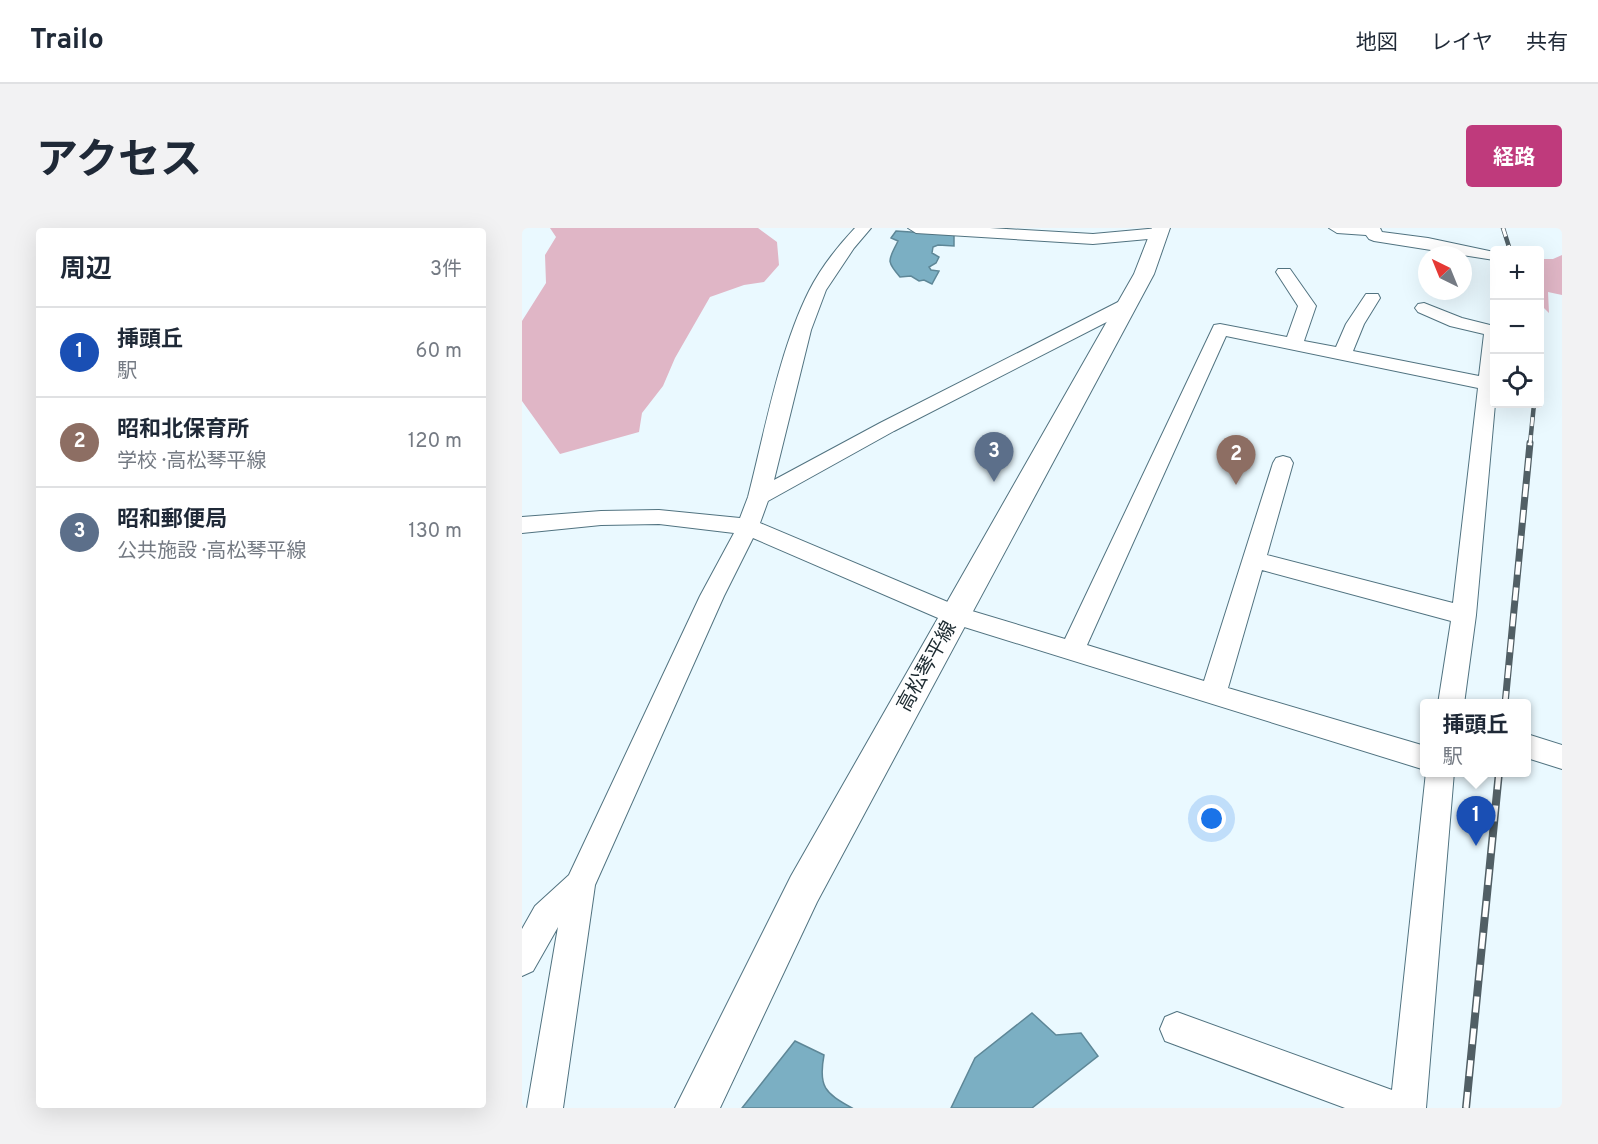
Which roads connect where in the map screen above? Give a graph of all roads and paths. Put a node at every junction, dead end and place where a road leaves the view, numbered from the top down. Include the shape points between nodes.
1 (863, 228) edge
2 (916, 228) edge
3 (1336, 228) edge
4 (1373, 230) edge
5 (1160, 231) edge
6 (1490, 256) edge
7 (1284, 272) dead end
8 (1372, 298) dead end
9 (1128, 304) junction
10 (1424, 308) dead end
11 (1294, 344) junction
12 (1342, 354) junction
13 (1488, 384) junction
14 (1283, 463) dead end
15 (759, 497) junction
16 (522, 525) edge
17 (748, 526) junction
18 (1254, 560) junction
19 (954, 615) junction
20 (1464, 615) junction
21 (1072, 650) junction
22 (1213, 695) junction
23 (1452, 699) edge
24 (1420, 757) edge
25 (1440, 777) edge
26 (580, 885) junction
27 (522, 960) edge
28 (1177, 1029) dead end
29 (545, 1108) edge
30 (697, 1108) edge
31 (1393, 1108) edge
32 (1408, 1108) edge

1 - 15 street via 818,290 802,330
2 - 5 street via 1093,239
3 - 4 street
4 - 6 street via 1374,236
5 - 9 main road, 高松琴平線
7 - 11 street via 1307,306
8 - 12 street
9 - 15 street
9 - 19 main road, 高松琴平線
10 - 13 street via 1456,322 1493,331
11 - 12 street
11 - 21 street via 1220,329
12 - 13 street
13 - 20 street
14 - 18 street
15 - 17 street
16 - 17 street via 659,517
17 - 19 street
17 - 26 street
18 - 20 street
18 - 22 street
19 - 21 street
19 - 30 main road, 高松琴平線 via 804,890
20 - 23 street
21 - 22 street
22 - 24 street
25 - 32 street
26 - 27 street via 546,917
26 - 29 street
28 - 31 street

